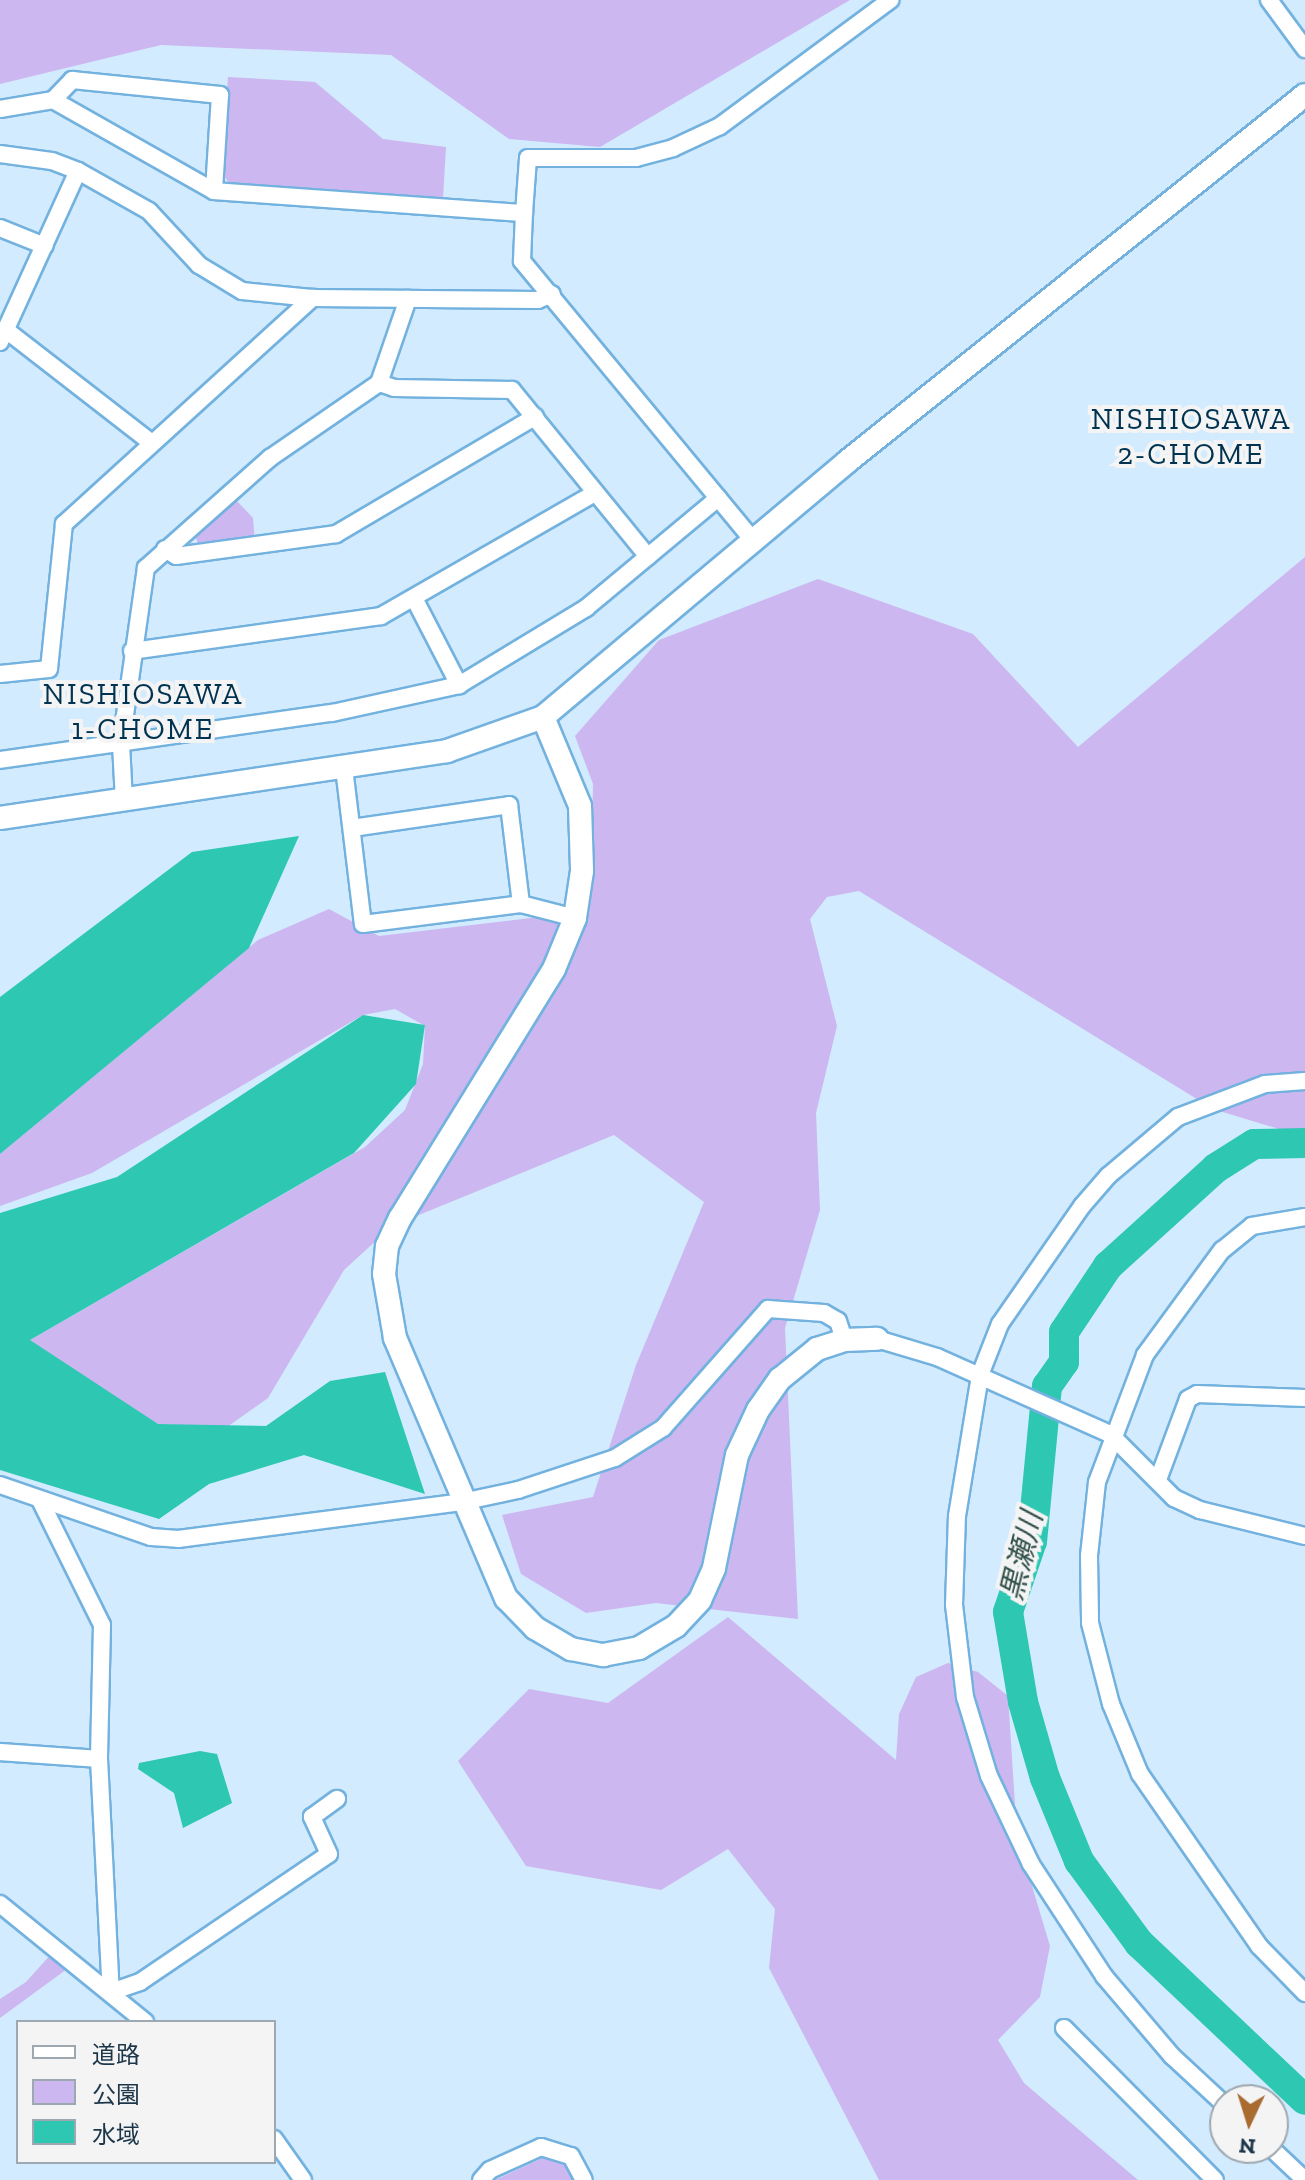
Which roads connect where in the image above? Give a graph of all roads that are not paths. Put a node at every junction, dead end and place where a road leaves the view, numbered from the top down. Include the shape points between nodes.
1 (890, 0) edge
2 (1269, 0) edge
3 (1305, 49) edge
4 (1305, 95) edge
5 (53, 100) junction
6 (0, 109) edge
7 (0, 154) edge
8 (78, 171) junction
9 (214, 191) junction
10 (524, 213) junction
11 (0, 228) edge
12 (45, 246) junction
13 (552, 294) junction
14 (312, 298) junction
15 (408, 299) junction
16 (3, 336) edge
17 (379, 383) junction
18 (535, 417) junction
19 (149, 441) junction
20 (595, 493) junction
21 (718, 498) junction
22 (753, 540) junction
23 (165, 549) junction
24 (648, 557) junction
25 (415, 600) junction
26 (132, 651) junction
27 (0, 674) edge
28 (459, 685) junction
29 (543, 717) junction
30 (121, 743) junction
31 (0, 760) edge
32 (344, 768) junction
33 (124, 801) junction
34 (0, 818) edge
35 (352, 828) junction
36 (521, 904) junction
37 (575, 918) junction
38 (1305, 1081) edge
39 (1305, 1217) edge
40 (877, 1339) joint
41 (844, 1340) junction
42 (984, 1377) junction
43 (1305, 1398) edge
44 (1112, 1435) junction
45 (1159, 1477) dead end
46 (0, 1485) edge
47 (41, 1502) junction
48 (462, 1502) junction
49 (1305, 1536) edge
50 (0, 1752) edge
51 (99, 1759) junction
52 (337, 1799) dead end
53 (0, 1904) edge
54 (111, 1992) junction
55 (1305, 1993) edge
56 (143, 2020) edge
57 (1064, 2028) dead end
58 (1209, 2090) edge
59 (276, 2142) edge
60 (1288, 2164) edge
61 (303, 2180) edge
62 (481, 2180) edge
63 (584, 2180) edge
64 (1215, 2180) edge
65 (1305, 2180) edge

1 - 10 street via 720,126 673,148 636,158 528,158
2 - 3 street
4 - 22 street
5 - 6 street
5 - 9 street
5 - 9 street via 72,80 220,95
7 - 8 street via 52,161
8 - 12 street
8 - 14 street via 149,211 199,265 242,291
9 - 10 street
10 - 13 street via 522,261
11 - 12 street
12 - 16 street
13 - 15 street via 538,300
13 - 21 street
14 - 15 street
14 - 19 street
15 - 17 street
16 - 19 street
17 - 18 street via 394,388 512,390
17 - 23 street via 270,458
18 - 20 street
18 - 23 street via 336,534 176,556
19 - 27 street via 64,524 49,669
20 - 24 street
20 - 25 street
21 - 22 street
21 - 24 street
22 - 29 street
23 - 26 street via 146,568
24 - 28 street via 586,608
25 - 26 street via 381,616
25 - 28 street
26 - 30 street
28 - 30 street via 332,713
29 - 32 street via 447,751
29 - 37 street via 580,806 582,871
30 - 31 street
30 - 33 street
32 - 33 street
32 - 35 street
33 - 34 street
35 - 36 street via 363,924
35 - 36 street via 509,805
36 - 37 street
37 - 48 street via 554,969 387,1246 385,1300 395,1338
38 - 42 street via 1225,1095 1178,1117 1139,1147 1108,1176 1049,1250 1000,1324
39 - 44 street via 1252,1226 1222,1250 1145,1355
40 - 41 street
40 - 42 street
41 - 48 street via 838,1321 824,1313 768,1309 663,1428 615,1458
41 - 48 street via 817,1349 780,1379 758,1410 737,1455 714,1568 700,1600 676,1626 639,1648 603,1655 571,1649 535,1628 506,1598
42 - 44 street
42 - 58 street via 957,1516 954,1605 965,1697 989,1776 1031,1864 1104,1976 1172,2056
43 - 45 street via 1197,1394 1188,1399
44 - 49 street via 1174,1498 1200,1510
44 - 55 street via 1097,1482 1089,1556 1090,1623 1111,1704 1140,1774 1188,1847 1259,1946
46 - 47 street
47 - 48 street via 151,1537 178,1539
47 - 51 street via 102,1625
50 - 51 street
51 - 54 street
52 - 54 street via 312,1817 329,1854 140,1982
53 - 54 street
54 - 56 street
57 - 64 street
59 - 61 street
60 - 65 street
62 - 63 street via 490,2170 541,2147 571,2156

